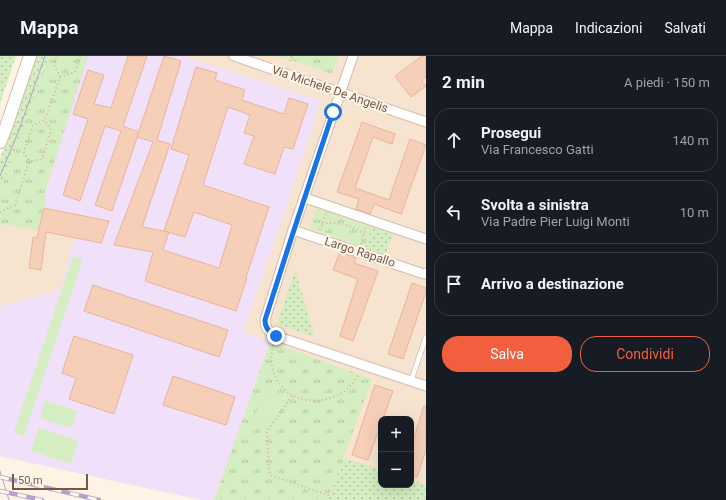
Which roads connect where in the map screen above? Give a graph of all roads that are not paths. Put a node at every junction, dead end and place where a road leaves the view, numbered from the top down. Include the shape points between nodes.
1 (30, 56) edge
2 (234, 56) edge
3 (353, 56) edge
4 (340, 92) junction
5 (426, 122) edge
6 (0, 142) edge
7 (305, 198) junction
8 (294, 230) junction
9 (426, 239) edge
10 (426, 273) edge
11 (426, 337) edge
12 (411, 381) junction
13 (426, 386) edge

1 - 6 main road
2 - 4 street, Via Michele De Angelis
3 - 4 street
4 - 5 street, Via Michele De Angelis
4 - 7 street
7 - 8 street
7 - 9 street
8 - 10 street, Largo Rapallo
8 - 12 street via 265,320 269,332
11 - 12 lane
12 - 13 street

